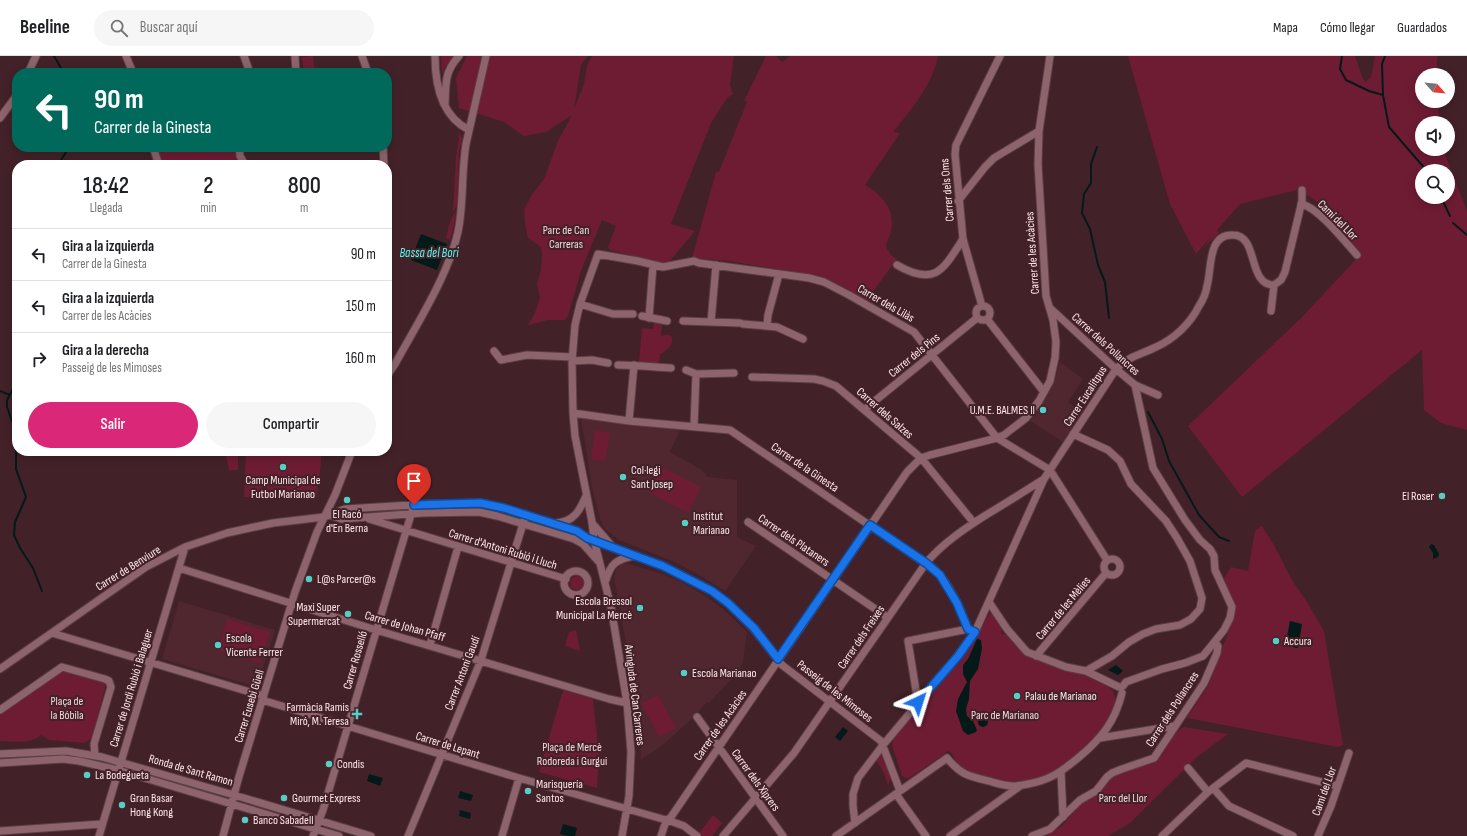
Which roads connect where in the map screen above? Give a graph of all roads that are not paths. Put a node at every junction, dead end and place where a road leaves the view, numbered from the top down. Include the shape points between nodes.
1 (36, 56) edge
2 (126, 56) edge
3 (244, 56) edge
4 (295, 56) edge
5 (362, 56) edge
6 (435, 56) edge
7 (459, 56) edge
8 (486, 56) edge
9 (1000, 56) edge
10 (1050, 56) edge
11 (30, 68) edge
12 (131, 68) edge
13 (248, 68) edge
14 (296, 68) edge
15 (366, 68) edge
16 (436, 80) junction
17 (447, 81) junction
18 (12, 102) edge
19 (444, 105) junction
20 (0, 118) edge
21 (469, 130) junction
22 (1039, 131) junction
23 (1302, 190) dead end
24 (958, 201) junction
25 (1301, 204) junction
26 (963, 239) junction
27 (598, 254) joint
28 (1357, 255) dead end
29 (653, 265) junction
30 (716, 265) junction
31 (897, 265) dead end
32 (780, 274) junction
33 (1274, 284) junction
34 (580, 304) junction
35 (982, 306) junction
36 (1049, 307) junction
37 (1271, 311) dead end
38 (633, 314) dead end
39 (642, 316) dead end
40 (649, 318) junction
41 (977, 318) junction
42 (988, 320) junction
43 (667, 321) dead end
44 (683, 321) dead end
45 (711, 322) junction
46 (767, 325) junction
47 (803, 339) dead end
48 (494, 351) dead end
49 (932, 354) junction
50 (572, 359) junction
51 (608, 363) dead end
52 (392, 364) edge
53 (618, 365) dead end
54 (634, 365) junction
55 (671, 368) dead end
56 (1116, 369) junction
57 (686, 370) dead end
58 (734, 372) dead end
59 (696, 374) junction
60 (752, 377) dead end
61 (1136, 385) junction
62 (1044, 392) junction
63 (1158, 395) dead end
64 (865, 410) junction
65 (573, 413) junction
66 (630, 421) junction
67 (694, 426) junction
68 (1073, 434) junction
69 (997, 438) junction
70 (350, 456) edge
71 (921, 458) junction
72 (1050, 470) junction
73 (1044, 479) junction
74 (418, 491) tunnel mouth
75 (586, 496) junction
76 (414, 505) junction
77 (411, 514) junction
78 (526, 514) junction
79 (328, 516) junction
80 (365, 518) junction
81 (592, 522) junction
82 (748, 522) dead end
83 (524, 523) junction
84 (551, 523) junction
85 (974, 523) junction
86 (870, 525) junction
87 (406, 531) junction
88 (574, 539) junction
89 (590, 539) junction
90 (185, 547) junction
91 (458, 547) junction
92 (614, 548) junction
93 (633, 556) junction
94 (1107, 560) junction
95 (511, 563) junction
96 (926, 563) junction
97 (601, 564) junction
98 (179, 568) junction
99 (1106, 573) junction
100 (566, 579) dead end
101 (833, 579) junction
102 (606, 582) junction
103 (989, 602) junction
104 (293, 603) junction
105 (887, 617) junction
106 (376, 630) junction
107 (971, 630) junction
108 (52, 633) junction
109 (1215, 642) junction
110 (430, 645) junction
111 (1036, 656) junction
112 (778, 659) junction
113 (481, 660) junction
114 (150, 662) junction
115 (0, 669) edge
116 (1086, 671) junction
117 (1122, 689) junction
118 (263, 698) junction
119 (830, 701) junction
120 (627, 702) junction
121 (918, 702) junction
122 (0, 710) edge
123 (697, 717) dead end
124 (348, 726) junction
125 (1174, 726) junction
126 (1100, 738) junction
127 (883, 745) junction
128 (718, 746) junction
129 (1349, 753) dead end
130 (0, 754) edge
131 (441, 754) junction
132 (95, 756) junction
133 (120, 762) junction
134 (0, 763) edge
135 (1188, 768) dead end
136 (118, 770) junction
137 (1061, 772) junction
138 (519, 778) junction
139 (1020, 785) junction
140 (1338, 786) junction
141 (1210, 790) junction
142 (898, 792) junction
143 (234, 795) junction
144 (756, 799) junction
145 (232, 804) junction
146 (627, 810) junction
147 (1063, 817) junction
148 (319, 820) junction
149 (666, 821) junction
150 (855, 823) junction
151 (102, 824) junction
152 (0, 831) edge
153 (315, 832) edge
154 (99, 836) edge
155 (222, 836) edge
156 (339, 836) edge
157 (371, 836) edge
158 (408, 836) edge
159 (502, 836) edge
160 (622, 836) edge
161 (661, 836) edge
162 (697, 836) edge
163 (723, 836) edge
164 (783, 836) edge
165 (836, 836) edge
166 (926, 836) edge
167 (950, 836) edge
168 (1032, 836) edge
169 (1162, 836) edge
170 (1293, 836) edge
171 (1318, 836) edge

1 - 11 street
2 - 12 street
3 - 13 street
4 - 14 street
5 - 15 street
6 - 16 street
7 - 17 street via 448,70
8 - 21 street
9 - 24 street, Carrer dels Oms via 955,149
10 - 22 street, Carrer de les Acàcies
16 - 17 street
16 - 19 street
17 - 19 street
18 - 20 street
19 - 21 street via 457,123
21 - 52 street via 464,159 461,216 451,255 439,282
22 - 24 street via 994,158
22 - 36 street, Carrer de les Acàcies via 1039,187 1046,296
23 - 25 street
24 - 26 street, Carrer dels Oms
25 - 28 street, Camí del Llor via 1306,205 1329,224
25 - 33 street via 1286,272
26 - 31 street via 947,264 938,272 918,274
26 - 35 street, Carrer dels Oms
27 - 29 street, Carrer dels Lilàs
27 - 34 street, Avinguda de Can Carreres
29 - 30 street, Carrer dels Lilàs via 663,267 694,261
29 - 40 street
30 - 32 street, Carrer dels Lilàs
30 - 45 street
32 - 46 street
32 - 49 street, Carrer dels Lilàs via 824,282 850,295 914,332
33 - 37 street
33 - 56 street, Carrer Eucalitpus via 1262,281 1248,243 1235,235 1222,237 1214,246 1208,286 1192,318 1168,340
34 - 38 street via 613,314
34 - 50 street, Avinguda de Can Carreres
35 - 41 street via 976,310
35 - 42 street via 990,311
36 - 56 street, Carrer dels Pollancres
36 - 62 street, Carrer de les Acàcies via 1056,350 1052,374
39 - 40 street
40 - 43 street
41 - 42 street
41 - 49 street, Carrer dels Pins
42 - 62 street
44 - 45 street
45 - 46 street
46 - 47 street
48 - 50 street via 501,360 527,355
49 - 64 street, Carrer dels Pins
49 - 69 street, Carrer dels Lilàs
50 - 51 street
50 - 65 street, Avinguda de Can Carreres
53 - 54 street
54 - 55 street
54 - 66 street
56 - 61 street, Carrer dels Pollancres
56 - 68 street, Carrer Eucalitpus
57 - 59 street
58 - 59 street
59 - 67 street
60 - 64 street, Carrer dels Salzes via 823,381 842,390
61 - 63 street
61 - 109 street, Carrer dels Pollancres via 1153,468 1185,520 1214,556 1215,570 1232,607 1230,618
62 - 69 street, Carrer de les Acàcies via 1026,418
64 - 71 street, Carrer dels Salzes
65 - 66 street, Carrer de la Ginesta
65 - 75 street, Avinguda de Can Carreres
66 - 67 street, Carrer de la Ginesta
67 - 86 street, Carrer de la Ginesta via 734,433
68 - 72 street, Carrer Eucalitpus
68 - 116 street via 1108,450 1120,461 1134,488 1166,521 1177,538 1190,561 1202,598 1200,609 1191,619 1180,625 1143,634
69 - 71 street, Carrer de les Acàcies
69 - 72 street, Carrer dels Lilàs
70 - 79 street, Carrer Eusebi Güell
71 - 85 street, Carrer dels Salzes
71 - 86 street, Carrer de les Acàcies via 907,472
72 - 73 street, Carrer Eucalitpus
72 - 94 street, Carrer dels Lilàs
73 - 85 street, Carrer dels Freixes
73 - 103 street, Carrer Eucalitpus
74 - 76 street, Carrer Rosselló
75 - 81 street, Avinguda de Can Carreres
75 - 84 street via 574,516 563,523
76 - 77 street, Carrer Rosselló
76 - 78 street, Carrer de Benviure via 480,503
76 - 79 street, Carrer de Benviure via 345,509
77 - 80 street, Carrer de Benviure
77 - 83 street, Carrer de Benviure via 479,512
77 - 87 street, Carrer Rosselló
78 - 83 street, Carrer Antoni Gaudí
78 - 84 street, Carrer de Benviure
79 - 80 street, Carrer de Benviure via 342,519
79 - 90 street, Carrer de Benviure via 273,523 227,533
79 - 104 street, Carrer Eusebi Güell via 316,532
80 - 87 street, Carrer d'Antoni Rubió i Lluch
81 - 89 street, Avinguda de Can Carreres
81 - 92 street, Avinguda de Can Carreres via 606,542
82 - 101 street, Carrer dels Plataners
83 - 88 street, Carrer de Benviure
83 - 95 street, Carrer Antoni Gaudí
84 - 89 street, Carrer de Benviure via 577,531
85 - 96 street, Carrer dels Freixes via 944,544
86 - 96 street, Carrer de la Ginesta
86 - 101 street, Carrer de les Acàcies
87 - 91 street, Carrer d'Antoni Rubió i Lluch
87 - 106 street, Carrer Rosselló
88 - 89 street, Carrer de Benviure
88 - 97 street, Avinguda de Can Carreres via 583,544
89 - 92 street, Passeig de les Mimoses
89 - 97 street, Avinguda de Can Carreres
90 - 98 street, Carrer de Jordi Rubió i Balaguer
90 - 108 street, Carrer de Benviure via 146,567
91 - 95 street, Carrer d'Antoni Rubió i Lluch
91 - 110 street
92 - 93 street, Passeig de les Mimoses
93 - 102 street via 615,562 609,570
93 - 112 street, Passeig de les Mimoses via 663,566 712,591 754,628
94 - 99 street via 1103,566
94 - 99 street via 1117,561 1120,568 1116,575 1110,576
95 - 100 street, Carrer d'Antoni Rubió i Lluch
95 - 113 street, Carrer Antoni Gaudí
96 - 105 street, Carrer dels Freixes
96 - 107 street, Carrer de la Ginesta via 944,581
97 - 102 street, Avinguda de Can Carreres
98 - 104 street, Carrer de Johan Pfaff
98 - 114 street, Carrer de Jordi Rubió i Balaguer
99 - 111 street, Carrer de les Mèlies
101 - 105 street, Carrer dels Plataners
101 - 112 street, Carrer de les Acàcies
102 - 120 street, Avinguda de Can Carreres
103 - 107 street, Carrer Eucalitpus
103 - 111 street via 1024,650
104 - 106 street, Carrer de Johan Pfaff
104 - 118 street, Carrer Eusebi Güell
105 - 119 street, Carrer dels Freixes
106 - 110 street, Carrer de Johan Pfaff
106 - 124 street, Carrer Rosselló
107 - 121 street, Carrer Eucalitpus via 958,656
107 - 121 street via 908,641
108 - 114 street, Carrer de Lepant
108 - 115 street, Carrer de Benviure
109 - 117 street via 1203,656 1126,682
109 - 125 street, Carrer dels Pollancres via 1218,646 1204,683
110 - 113 street, Carrer de Johan Pfaff
111 - 116 street
112 - 119 street, Passeig de les Mimoses via 782,665
112 - 128 street, Carrer de les Acàcies
113 - 120 street, Carrer de Johan Pfaff
113 - 131 street, Carrer Antoni Gaudí
114 - 118 street, Carrer de Lepant
114 - 133 street, Carrer de Jordi Rubió i Balaguer
116 - 117 street
117 - 126 street via 1115,715
118 - 124 street, Carrer de Lepant
118 - 143 street, Carrer Eusebi Güell
119 - 127 street, Passeig de les Mimoses via 882,741
119 - 144 street, Carrer dels Freixes via 794,753
120 - 146 street, Avinguda de Can Carreres via 631,752
121 - 127 street, Carrer Eucalitpus
122 - 132 street via 62,667 105,679 111,687 94,744
123 - 128 street, Carrer dels Xiprers
124 - 131 street, Carrer de Lepant
124 - 148 street, Carrer Rosselló
125 - 126 street
125 - 147 street, Carrer dels Pollancres via 1154,758 1112,773
126 - 137 street
127 - 142 street, Passeig de les Mimoses
127 - 150 street, Carrer Eucalitpus via 864,769 855,786 852,801
128 - 144 street, Carrer dels Xiprers
128 - 149 street, Carrer de les Acàcies
129 - 140 street, Camí del Llor
130 - 132 street, Ronda de Sant Ramon via 66,751
131 - 138 street, Carrer de Lepant
131 - 158 street, Carrer Antoni Gaudí
132 - 133 street, Ronda de Sant Ramon
133 - 136 street, Carrer de Jordi Rubió i Balaguer
133 - 143 street, Ronda de Sant Ramon
134 - 136 street, Ronda de Sant Ramon via 63,759
135 - 141 street
136 - 145 street, Ronda de Sant Ramon
136 - 151 street, Carrer de Jordi Rubió i Balaguer
137 - 139 street via 1040,782
137 - 147 street
138 - 146 street, Carrer de Lepant
138 - 159 street
139 - 142 street via 1008,786 969,776 960,772 947,758
139 - 167 street
140 - 141 street via 1246,763
140 - 171 street, Camí del Llor
141 - 169 street
141 - 170 street via 1229,806
142 - 150 street
142 - 166 street, Passeig de les Mimoses
143 - 145 street, Carrer Eusebi Güell
143 - 148 street, Ronda de Sant Ramon
144 - 163 street, Carrer dels Freixes
144 - 164 street, Carrer dels Xiprers
145 - 153 street, Ronda de Sant Ramon
145 - 155 street, Carrer Eusebi Güell
146 - 149 street, Carrer de Lepant
146 - 160 street, Avinguda de Can Carreres
147 - 168 street, Carrer dels Pollancres via 1050,829
148 - 153 street, Carrer Rosselló
148 - 157 street, Ronda de Sant Ramon
149 - 161 street, Carrer de les Acàcies
149 - 162 street, Carrer de Lepant via 684,826
150 - 165 street
151 - 152 street
151 - 154 street, Carrer de Jordi Rubió i Balaguer
153 - 156 street, Ronda de Sant Ramon

